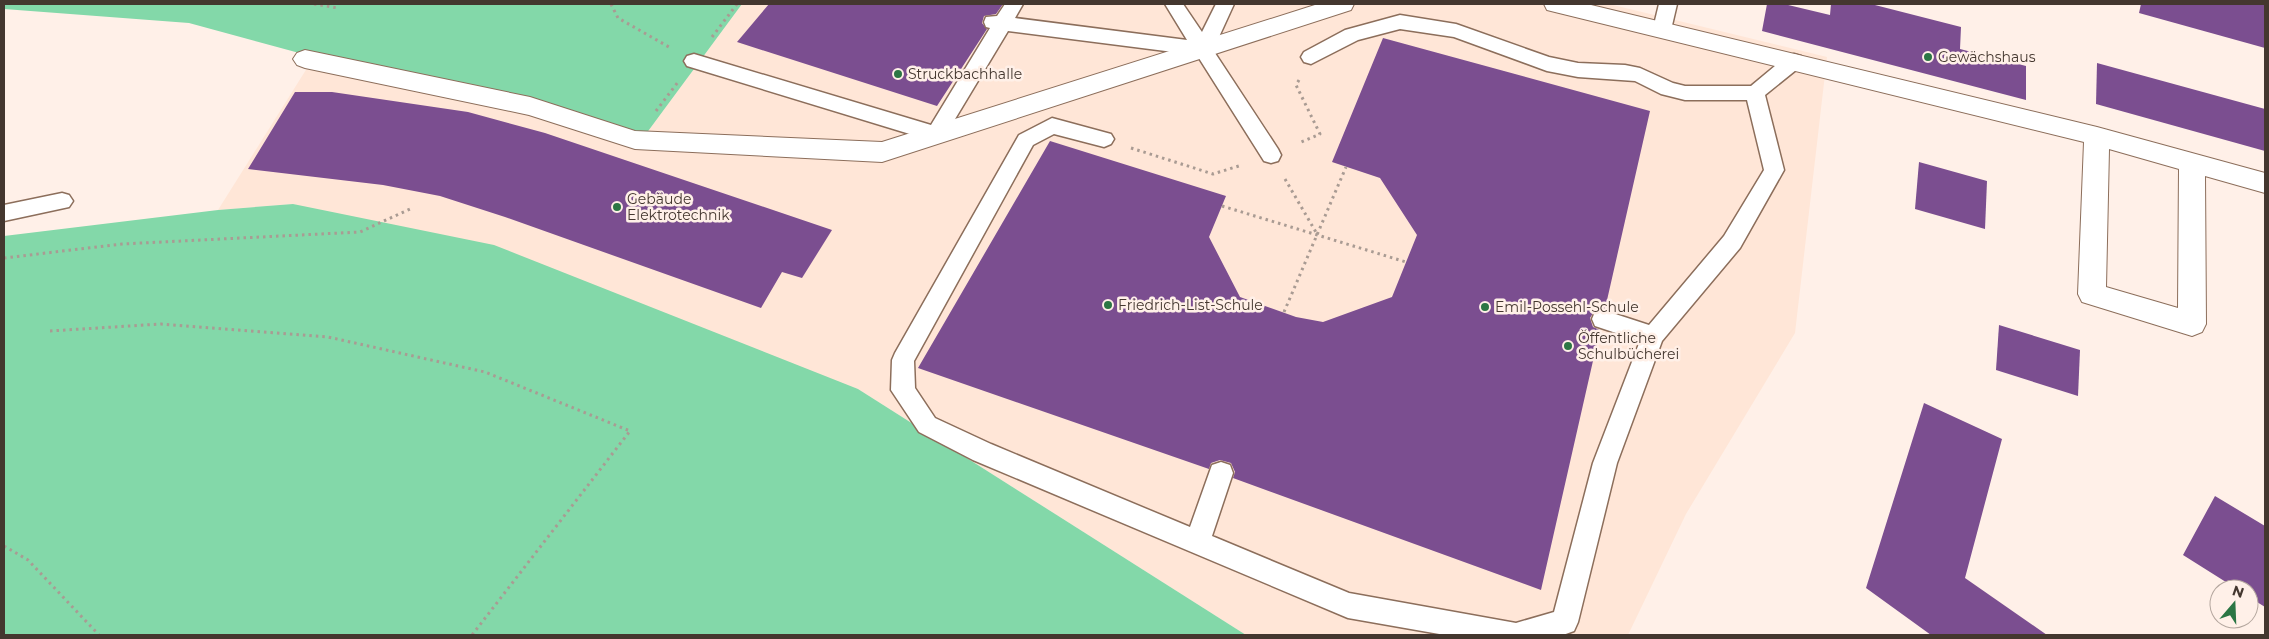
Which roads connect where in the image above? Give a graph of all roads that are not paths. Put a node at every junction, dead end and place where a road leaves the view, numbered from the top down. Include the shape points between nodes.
1 (1014, 4) edge
2 (1174, 4) edge
3 (1226, 4) edge
4 (1343, 4) edge
5 (1556, 4) edge
6 (1668, 4) edge
7 (997, 23) junction
8 (1663, 29) junction
9 (1204, 49) junction
10 (1311, 57) dead end
11 (305, 59) dead end
12 (694, 61) road end
13 (1794, 62) junction
14 (1755, 93) junction
15 (2097, 136) junction
16 (1104, 139) dead end
17 (1271, 154) road end
18 (2192, 162) junction
19 (2265, 183) edge
20 (62, 201) dead end
21 (4, 213) edge
22 (1603, 319) dead end
23 (1653, 336) junction
24 (1221, 473) dead end
25 (1198, 541) junction
26 (1514, 635) edge
27 (1519, 635) edge

1 - 7 lane
2 - 9 lane
3 - 9 lane
4 - 9 street
5 - 8 street
6 - 8 lane
7 - 9 lane
7 - 12 lane via 936,134
8 - 13 street
9 - 11 street via 882,152 635,140 530,106
9 - 17 lane
10 - 14 lane via 1352,35 1400,22 1456,31 1547,64 1640,75 1668,89 1686,93
13 - 14 lane
13 - 15 street
14 - 23 lane via 1774,170 1732,242
15 - 18 street
15 - 18 street via 2092,294 2192,324
16 - 25 lane via 1052,126 1036,143 903,360 903,390 927,425 982,452
18 - 19 street
20 - 21 lane
22 - 23 lane
23 - 27 lane via 1605,463 1565,622
24 - 25 lane
25 - 26 lane via 1348,605

